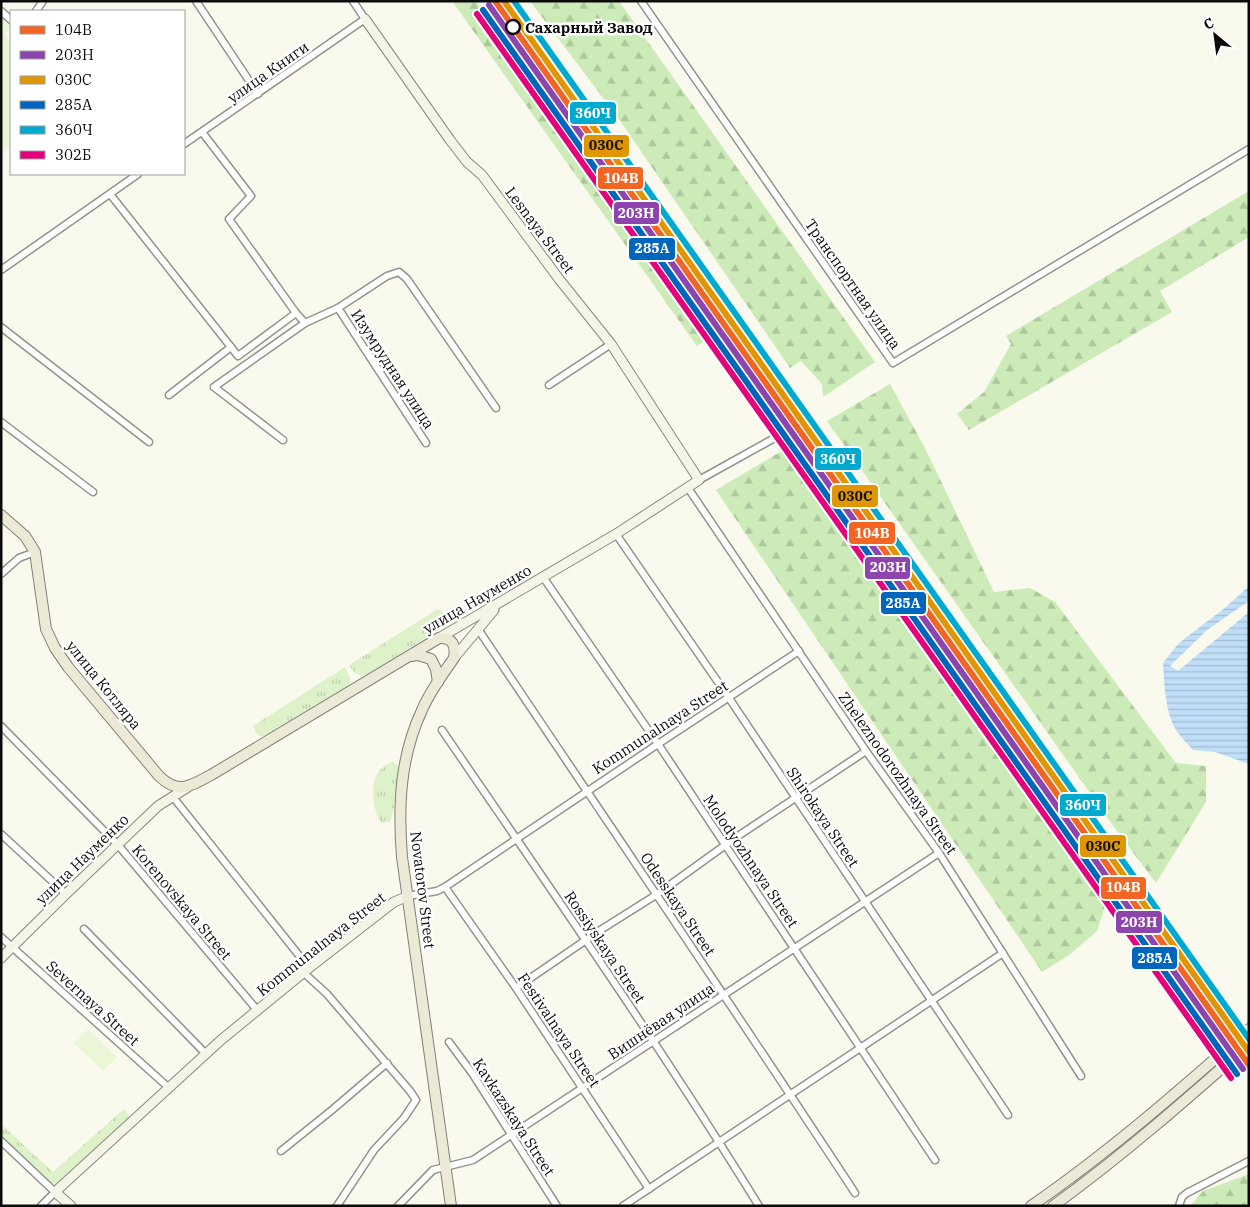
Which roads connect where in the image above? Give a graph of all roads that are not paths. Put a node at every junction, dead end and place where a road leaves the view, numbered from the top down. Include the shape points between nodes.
1 (196, 1) edge
2 (353, 1) edge
3 (641, 1) edge
4 (1, 10) edge
5 (10, 19) edge
6 (365, 19) junction
7 (258, 94) junction
8 (202, 132) junction
9 (185, 143) edge
10 (1249, 149) edge
11 (137, 175) edge
12 (110, 194) junction
13 (1, 270) edge
14 (338, 308) junction
15 (296, 313) junction
16 (306, 323) junction
17 (1, 327) edge
18 (610, 344) junction
19 (231, 348) junction
20 (549, 385) dead end
21 (170, 395) dead end
22 (496, 408) dead end
23 (1, 422) edge
24 (780, 435) dead end
25 (283, 440) dead end
26 (149, 442) dead end
27 (426, 443) dead end
28 (699, 480) junction
29 (688, 488) junction
30 (93, 492) dead end
31 (1, 515) edge
32 (616, 534) junction
33 (35, 552) junction
34 (1, 574) edge
35 (543, 577) junction
36 (499, 604) junction
37 (478, 629) junction
38 (439, 638) junction
39 (799, 651) junction
40 (427, 654) junction
41 (454, 658) junction
42 (438, 682) junction
43 (728, 698) junction
44 (1, 726) edge
45 (442, 730) dead end
46 (658, 744) junction
47 (866, 751) junction
48 (188, 787) junction
49 (587, 792) junction
50 (173, 797) junction
51 (795, 799) junction
52 (1, 834) edge
53 (517, 839) junction
54 (118, 845) junction
55 (726, 845) junction
56 (939, 853) junction
57 (445, 887) junction
58 (66, 894) junction
59 (656, 895) junction
60 (408, 896) junction
61 (865, 901) junction
62 (84, 929) dead end
63 (1, 937) edge
64 (586, 941) junction
65 (12, 947) junction
66 (794, 948) junction
67 (1003, 953) junction
68 (1, 958) edge
69 (306, 971) junction
70 (516, 988) junction
71 (725, 994) junction
72 (931, 1001) junction
73 (258, 1011) junction
74 (1249, 1029) edge
75 (449, 1042) dead end
76 (653, 1042) junction
77 (1249, 1044) edge
78 (861, 1048) junction
79 (206, 1054) junction
80 (387, 1063) junction
81 (1082, 1076) dead end
82 (168, 1088) junction
83 (583, 1088) junction
84 (790, 1094) junction
85 (1008, 1115) dead end
86 (511, 1136) junction
87 (1, 1140) edge
88 (720, 1142) junction
89 (281, 1151) dead end
90 (935, 1160) dead end
91 (1249, 1162) edge
92 (445, 1166) junction
93 (649, 1189) junction
94 (55, 1192) junction
95 (855, 1193) dead end
96 (41, 1206) edge
97 (71, 1206) edge
98 (337, 1206) edge
99 (398, 1206) edge
100 (450, 1206) edge
101 (557, 1206) edge
102 (623, 1206) edge
103 (759, 1206) edge
104 (1032, 1206) edge
105 (1053, 1206) edge
106 (1180, 1206) edge

1 - 7 street
2 - 6 street, Lesnaya Street
3 - 10 street, Транспортная улица via 893,363
4 - 5 street
6 - 7 street, улица Книги
6 - 18 main road, Lesnaya Street via 450,140 482,175
7 - 8 street, улица Книги
8 - 9 street, улица Книги
8 - 15 street via 251,196 229,219
11 - 12 street
12 - 13 street
12 - 19 street
14 - 16 street
14 - 22 street via 387,276 399,272
14 - 27 street, Изумрудная улица
15 - 16 street
15 - 19 street via 238,356
16 - 25 street via 214,387
17 - 26 street
18 - 20 street
18 - 28 main road, Lesnaya Street
19 - 21 street
23 - 30 street
24 - 28 street, улица Науменко
28 - 29 main road, улица Науменко
29 - 32 main road, улица Науменко
29 - 39 street, Zheleznodorozhnaya Street
31 - 33 main road, улица Котляра via 25,536
32 - 35 main road, улица Науменко
32 - 43 street, Shirokaya Street
33 - 34 street via 19,558
33 - 48 main road, улица Котляра via 46,629 55,648 159,776 169,785
35 - 36 main road, улица Науменко
35 - 46 street, Molodyozhnaya Street
36 - 37 main road, Novatorov Street
36 - 38 main road, улица Науменко
37 - 41 main road, Novatorov Street
37 - 49 street, Odesskaya Street
38 - 40 main road, улица Науменко
38 - 41 main road via 452,641
39 - 43 street, Kommunalnaya Street
39 - 47 street, Zheleznodorozhnaya Street
40 - 41 main road via 443,661
40 - 42 main road via 436,669
40 - 48 main road, улица Науменко via 410,656
41 - 42 main road, Novatorov Street
42 - 60 main road, Novatorov Street via 413,731 403,771 400,831
43 - 46 street, Kommunalnaya Street
43 - 51 street, Shirokaya Street
44 - 54 street, Korenovskaya Street
45 - 53 street, Rossiyskaya Street
46 - 49 street, Kommunalnaya Street
46 - 55 street, Molodyozhnaya Street
47 - 51 street
47 - 56 street, Zheleznodorozhnaya Street
48 - 50 main road, улица Науменко
49 - 53 street, Kommunalnaya Street
49 - 59 street, Odesskaya Street
50 - 54 main road, улица Науменко via 158,806
50 - 69 street
51 - 55 street
51 - 61 street, Shirokaya Street
52 - 58 street
53 - 57 street, Kommunalnaya Street
53 - 64 street, Rossiyskaya Street
54 - 58 main road, улица Науменко
54 - 73 street, Korenovskaya Street
55 - 59 street
55 - 66 street, Molodyozhnaya Street
56 - 61 street, Вишнёвая улица
56 - 67 street, Zheleznodorozhnaya Street
57 - 60 street, Kommunalnaya Street
57 - 70 street, Festivalnaya Street
58 - 65 main road, улица Науменко
59 - 64 street
59 - 71 street, Odesskaya Street
60 - 69 main road, Kommunalnaya Street via 394,902
60 - 92 main road, Novatorov Street
61 - 66 street, Вишнёвая улица
61 - 72 street, Shirokaya Street
62 - 79 street
63 - 65 street, Severnaya Street
64 - 70 street
64 - 76 street, Rossiyskaya Street
65 - 68 main road, улица Науменко
65 - 82 street, Severnaya Street
66 - 71 street, Вишнёвая улица
66 - 78 street, Molodyozhnaya Street
67 - 72 street
67 - 81 street, Zheleznodorozhnaya Street
69 - 73 main road, Kommunalnaya Street
69 - 80 street
70 - 83 street, Festivalnaya Street
71 - 76 street, Вишнёвая улица
71 - 84 street, Odesskaya Street
72 - 78 street
72 - 85 street, Shirokaya Street
73 - 79 main road, Kommunalnaya Street
74 - 104 main road via 1101,1155
75 - 86 street, Kavkazskaya Street
76 - 83 street, Вишнёвая улица
76 - 88 street, Rossiyskaya Street
77 - 105 main road
78 - 84 street
78 - 90 street, Molodyozhnaya Street
79 - 82 main road, Kommunalnaya Street
80 - 89 street
80 - 98 street via 416,1100 374,1150
82 - 94 main road, Kommunalnaya Street
83 - 86 street, Вишнёвая улица
83 - 93 street, Festivalnaya Street
84 - 88 street
84 - 95 street, Odesskaya Street
86 - 92 street, Вишнёвая улица via 472,1160
86 - 101 street, Kavkazskaya Street
87 - 94 street
88 - 93 street
88 - 103 street, Rossiyskaya Street
91 - 106 street via 1187,1193 1182,1197
92 - 99 street, Вишнёвая улица via 433,1170
92 - 100 main road, Novatorov Street
93 - 102 street
94 - 96 street, Kommunalnaya Street
94 - 97 main road

